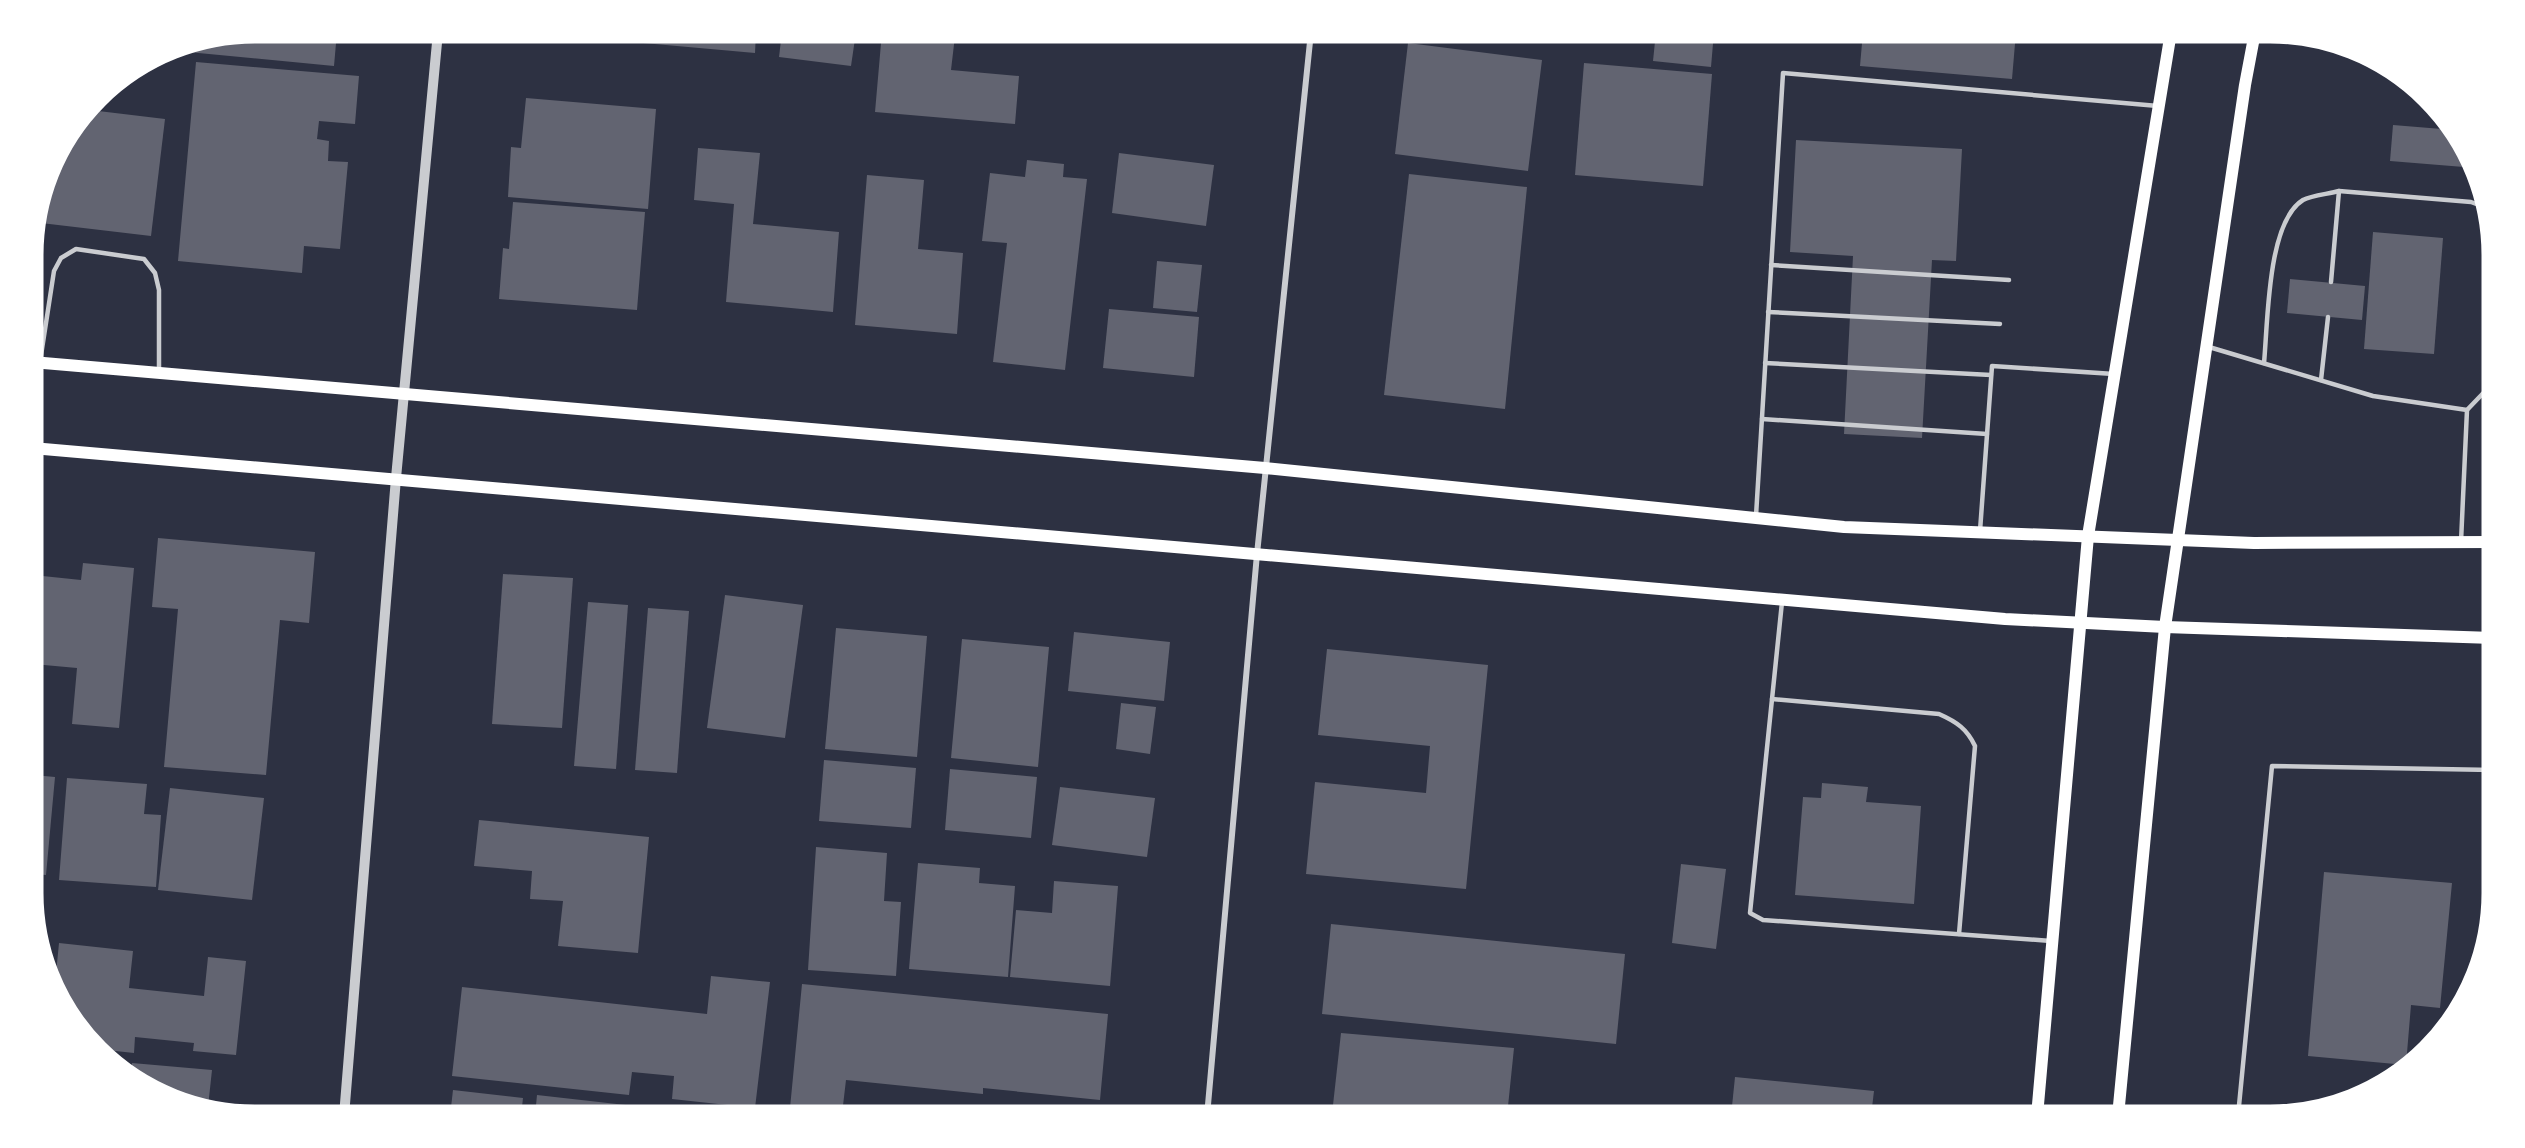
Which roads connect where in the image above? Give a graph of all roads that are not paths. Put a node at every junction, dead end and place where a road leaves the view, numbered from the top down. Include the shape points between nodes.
1 (437, 42) edge
2 (1310, 42) edge
3 (2169, 42) edge
4 (2253, 42) edge
5 (2159, 106) junction
6 (2339, 191) junction
7 (2477, 204) edge
8 (1771, 265) junction
9 (2009, 280) dead end
10 (2331, 282) dead end
11 (1768, 312) junction
12 (2328, 317) dead end
13 (2000, 324) dead end
14 (42, 332) edge
15 (2206, 346) junction
16 (42, 362) edge
17 (1765, 363) junction
18 (2264, 363) junction
19 (159, 372) junction
20 (2115, 374) junction
21 (1991, 375) junction
22 (2321, 380) junction
23 (404, 392) junction
24 (2483, 394) edge
25 (2468, 410) junction
26 (1762, 419) junction
27 (1987, 434) junction
28 (42, 449) edge
29 (1265, 468) junction
30 (396, 478) junction
31 (1756, 518) junction
32 (1980, 531) junction
33 (2088, 536) junction
34 (2178, 540) junction
35 (2461, 542) junction
36 (2483, 542) edge
37 (1257, 554) junction
38 (1782, 600) junction
39 (2081, 623) junction
40 (2165, 627) junction
41 (2483, 638) edge
42 (1772, 699) junction
43 (2483, 770) edge
44 (1959, 934) junction
45 (2052, 942) junction
46 (345, 1106) edge
47 (1208, 1106) edge
48 (2038, 1106) edge
49 (2119, 1106) edge
50 (2239, 1106) edge

1 - 23 street
2 - 29 street
3 - 5 main road
4 - 15 main road
5 - 8 lane via 1783,73
5 - 20 main road
6 - 7 lane
6 - 10 lane
6 - 18 lane via 2303,200 2285,220 2275,246
8 - 9 lane
8 - 11 lane
11 - 13 lane
11 - 17 lane
12 - 22 lane
14 - 19 lane via 54,271 61,258 76,249 144,259 155,273 159,290
15 - 18 lane
15 - 34 main road
16 - 19 main road
17 - 21 lane
17 - 26 lane
18 - 22 lane
19 - 23 main road
20 - 21 lane via 1992,366
20 - 33 main road
21 - 27 lane
22 - 25 lane via 2373,396
23 - 29 main road
23 - 30 street
24 - 25 lane
25 - 35 lane
26 - 27 lane
26 - 31 lane
27 - 32 lane
28 - 30 main road
29 - 31 main road
29 - 37 street
30 - 37 main road
30 - 46 street
31 - 32 main road via 1844,527
32 - 33 main road
33 - 34 main road
33 - 39 main road
34 - 35 main road
34 - 40 main road
35 - 36 main road
37 - 38 main road
37 - 47 street
38 - 39 main road
38 - 42 lane
39 - 40 main road
39 - 45 main road
40 - 41 main road
40 - 49 main road
42 - 44 lane via 1939,714 1969,733 1975,746
42 - 44 lane via 1750,913 1763,920
43 - 50 lane via 2272,766
44 - 45 lane
45 - 48 main road

